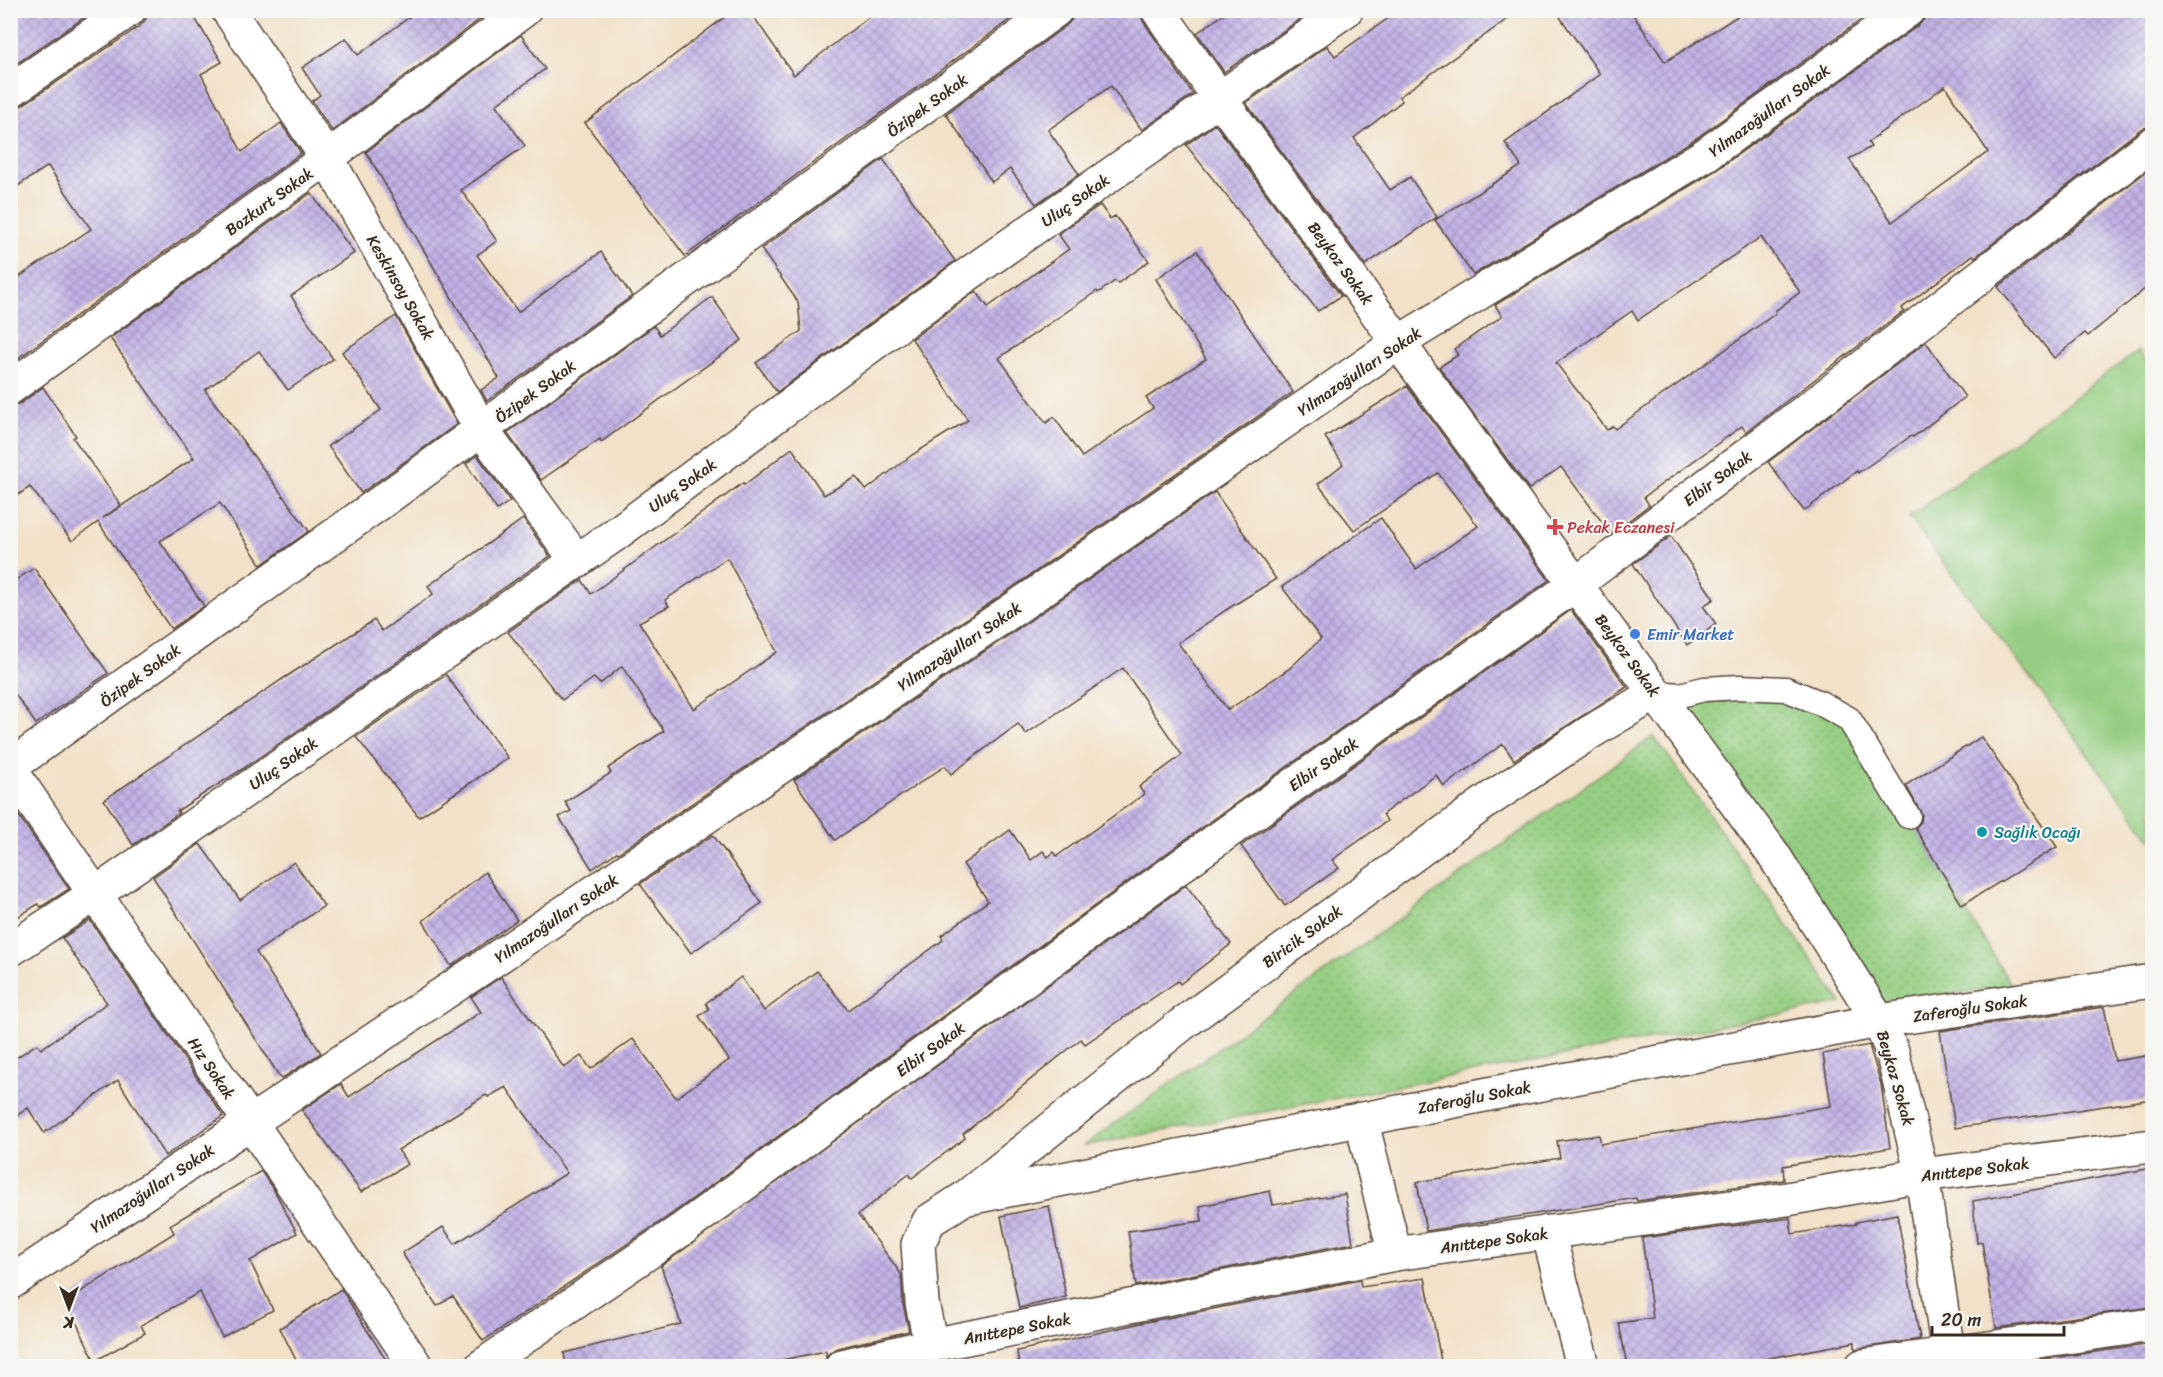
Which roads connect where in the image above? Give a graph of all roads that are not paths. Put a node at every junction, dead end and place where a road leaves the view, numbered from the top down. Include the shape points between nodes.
1 (129, 10) edge
2 (228, 10) edge
3 (524, 10) edge
4 (1056, 10) edge
5 (1158, 10) edge
6 (1346, 10) edge
7 (1908, 10) edge
8 (10, 90) edge
9 (1220, 99) junction
10 (2152, 144) edge
11 (327, 158) junction
12 (1399, 342) junction
13 (10, 388) edge
14 (482, 430) junction
15 (578, 561) junction
16 (1576, 584) junction
17 (1656, 693) junction
18 (10, 768) edge
19 (1908, 816) dead end
20 (95, 894) junction
21 (10, 950) edge
22 (2152, 981) edge
23 (1879, 1021) junction
24 (1361, 1119) junction
25 (250, 1124) junction
26 (2152, 1146) edge
27 (1922, 1175) junction
28 (963, 1199) junction
29 (1548, 1232) junction
30 (1395, 1254) junction
31 (10, 1283) edge
32 (2152, 1325) edge
33 (931, 1345) junction
34 (1947, 1360) edge
35 (416, 1366) edge
36 (482, 1366) edge
37 (842, 1366) edge
38 (1583, 1366) edge
39 (1862, 1366) edge

1 - 8 street
2 - 11 street, Keskinsoy Sokak
3 - 11 street, Bozkurt Sokak
4 - 14 street, Özipek Sokak
5 - 9 street, Beykoz Sokak
6 - 9 street, Uluç Sokak
7 - 12 street, Yılmazoğulları Sokak via 1705,155
9 - 12 street, Beykoz Sokak
9 - 15 street, Uluç Sokak via 957,282
10 - 16 street, Elbir Sokak
11 - 13 street, Bozkurt Sokak
11 - 14 street, Keskinsoy Sokak
12 - 16 street, Beykoz Sokak
12 - 25 street, Yılmazoğulları Sokak via 1014,609
14 - 15 street, Keskinsoy Sokak
14 - 18 street, Özipek Sokak
15 - 20 street, Uluç Sokak
16 - 17 street, Beykoz Sokak
16 - 36 street, Elbir Sokak via 684,1228
17 - 19 lane via 1680,695 1740,687 1786,689 1820,703 1849,719
17 - 23 street, Beykoz Sokak via 1773,854
17 - 28 street, Biricik Sokak via 1468,815 1181,1025
18 - 20 street, Hız Sokak
20 - 21 street, Uluç Sokak
20 - 25 street, Hız Sokak
22 - 23 street, Zaferoğlu Sokak
23 - 24 street, Zaferoğlu Sokak
23 - 27 street, Beykoz Sokak via 1892,1051
24 - 28 street, Zaferoğlu Sokak
24 - 30 street
25 - 31 street, Yılmazoğulları Sokak
25 - 35 street, Hız Sokak
26 - 27 street, Anıttepe Sokak
27 - 29 street, Anıttepe Sokak via 1787,1199
27 - 34 street, Beykoz Sokak
28 - 33 street, Zaferoğlu Sokak via 929,1221 918,1244 922,1303
29 - 30 street, Anıttepe Sokak
29 - 38 street
30 - 33 street, Anıttepe Sokak
32 - 34 street
33 - 37 street, Anıttepe Sokak
34 - 39 street

